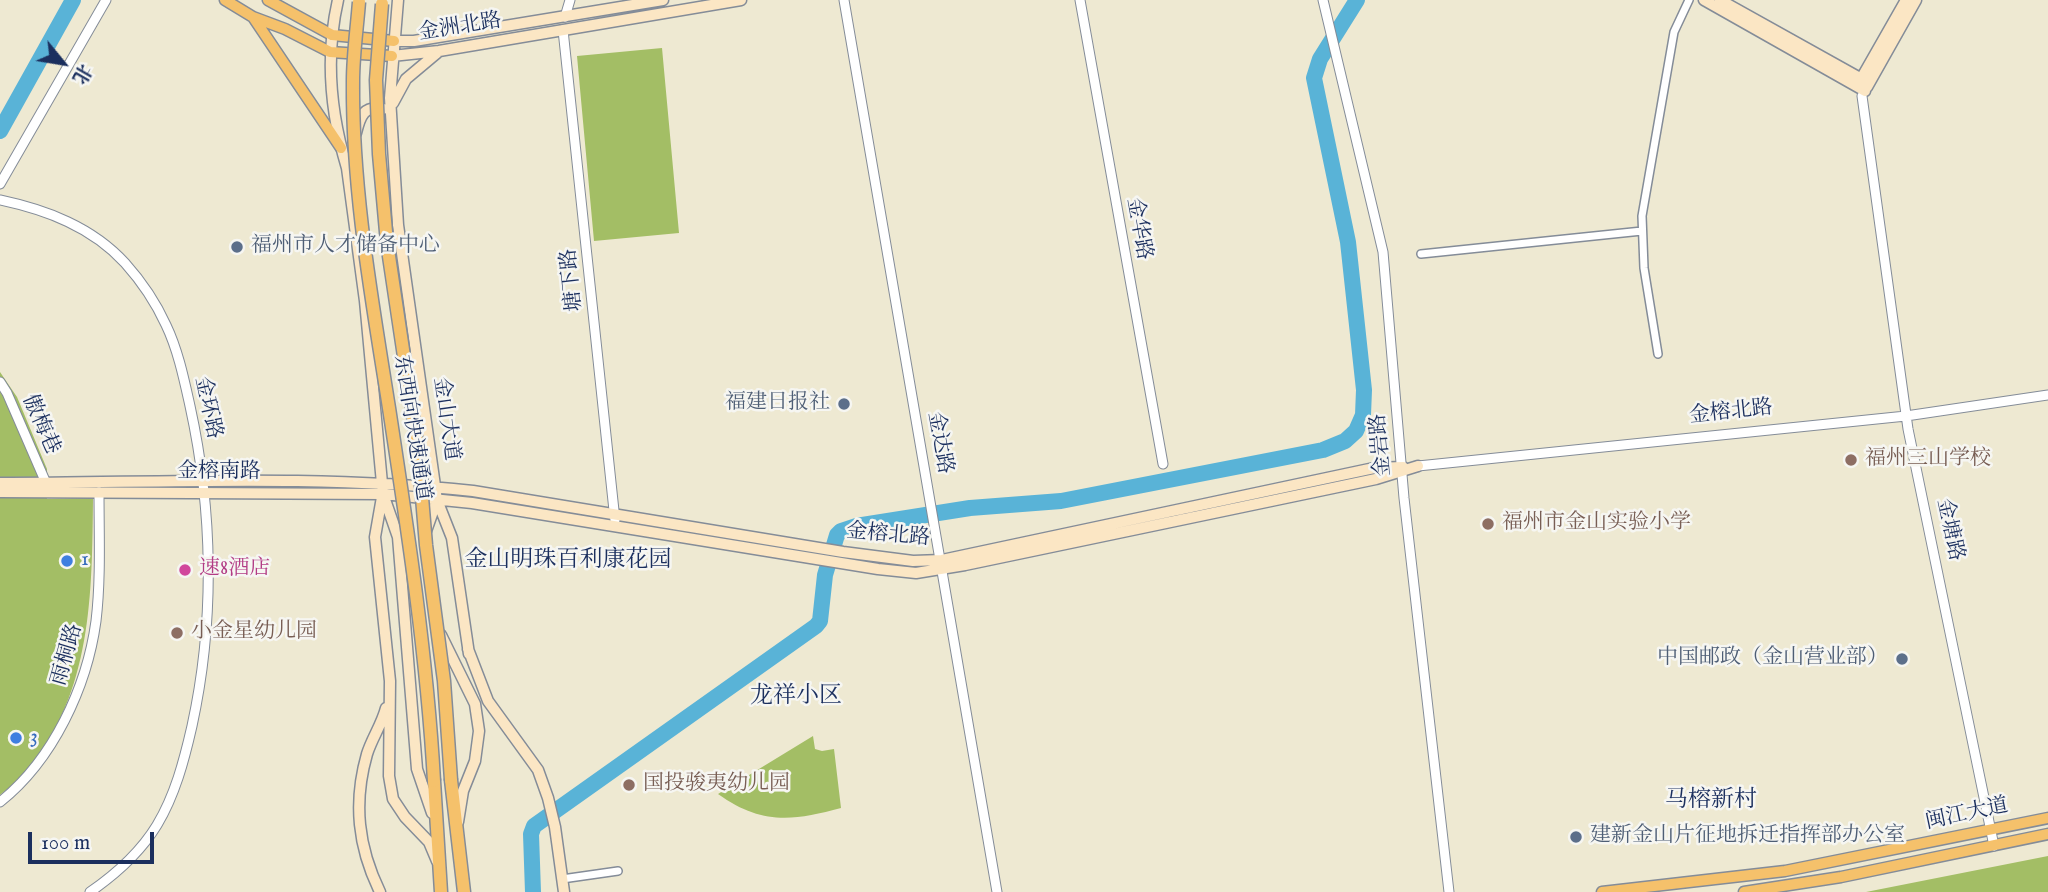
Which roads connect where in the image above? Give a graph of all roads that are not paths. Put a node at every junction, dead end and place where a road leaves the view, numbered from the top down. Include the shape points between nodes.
1 (106, 0) edge
2 (225, 0) edge
3 (268, 0) edge
4 (338, 0) edge
5 (360, 0) edge
6 (383, 0) edge
7 (398, 0) edge
8 (570, 0) edge
9 (663, 0) edge
10 (741, 0) edge
11 (844, 0) edge
12 (1080, 0) edge
13 (1323, 0) edge
14 (1689, 0) edge
15 (1704, 0) edge
16 (1720, 0) edge
17 (1906, 0) edge
18 (1916, 0) edge
19 (253, 17) junction
20 (565, 17) junction
21 (563, 30) junction
22 (332, 35) junction
23 (394, 41) junction
24 (439, 51) junction
25 (330, 52) junction
26 (392, 56) junction
27 (1864, 87) junction
28 (390, 111) junction
29 (341, 148) junction
30 (347, 168) junction
31 (0, 184) edge
32 (0, 200) edge
33 (1642, 231) junction
34 (1421, 254) dead end
35 (1658, 354) dead end
36 (0, 382) edge
37 (2048, 395) edge
38 (1906, 416) junction
39 (1163, 464) dead end
40 (1418, 466) joint
41 (1401, 469) junction
42 (0, 483) edge
43 (47, 483) junction
44 (204, 487) junction
45 (435, 487) junction
46 (382, 488) junction
47 (0, 492) edge
48 (99, 492) junction
49 (437, 500) junction
50 (615, 520) junction
51 (943, 564) junction
52 (468, 649) junction
53 (390, 681) junction
54 (475, 704) junction
55 (0, 802) edge
56 (2048, 818) edge
57 (436, 827) junction
58 (457, 830) junction
59 (1992, 830) junction
60 (2048, 834) edge
61 (1994, 846) junction
62 (437, 861) junction
63 (618, 872) dead end
64 (562, 879) junction
65 (90, 892) edge
66 (380, 892) edge
67 (441, 892) edge
68 (464, 892) edge
69 (564, 892) edge
70 (998, 892) edge
71 (1449, 892) edge
72 (1602, 892) edge
73 (1744, 892) edge

1 - 31 street
2 - 19 main road
3 - 22 main road
4 - 22 main road
5 - 57 highway, 东西向快速通道, bridge via 353,80 364,246 427,682
6 - 58 highway, 东西向快速通道, bridge via 376,80 379,154 387,243 418,450
7 - 23 main road, 金山大道
8 - 20 street
9 - 20 main road, 金洲北路
10 - 21 main road, 金洲北路
11 - 51 street, 金达路
12 - 39 street, 金华路
13 - 41 street, 金岩路 via 1383,252
14 - 33 street via 1672,40 1643,201
15 - 27 main road
16 - 27 main road
17 - 27 main road
18 - 27 main road
19 - 25 main road
19 - 29 main road
20 - 23 main road, 金洲北路
21 - 24 main road, 金洲北路
21 - 50 street, 塘下路
22 - 23 main road
22 - 25 main road
23 - 26 main road, 金山大道
24 - 26 main road, 金洲北路
24 - 28 main road via 406,79
25 - 26 main road
25 - 29 main road via 330,91
26 - 28 main road, 金山大道
27 - 38 street, 金塘路
28 - 30 main road via 365,110
28 - 45 main road, 金山大道 via 398,225
29 - 30 main road
30 - 46 main road
32 - 44 street, 金环路 via 51,214 91,234 114,252 144,287 176,353
33 - 34 street
33 - 35 street
36 - 43 street, 傲梅巷
37 - 38 street, 金榕北路
38 - 40 street, 金榕北路
38 - 59 street, 金塘路
40 - 41 main road, 金榕北路
41 - 51 main road, 金榕北路 via 1376,479
41 - 71 street, 金岩路
42 - 43 main road, 金榕南路
43 - 44 main road, 金榕南路
44 - 46 main road, 金榕南路
44 - 48 main road, 金榕南路
44 - 65 street, 金环路 via 206,631 197,704 181,768 167,807 145,844
45 - 46 main road, 金榕南路
45 - 49 main road, 金山大道
45 - 50 main road, 金榕北路
46 - 49 main road, 金榕南路
46 - 53 main road via 375,537
46 - 57 main road via 398,537 417,769
47 - 48 main road, 金榕南路
48 - 55 street, 雨桐路 via 97,605 83,674 46,750
49 - 50 main road, 金榕北路
49 - 52 main road via 452,538
49 - 54 main road, 金山大道 via 423,539 431,602 443,641
50 - 51 main road, 金榕北路 via 916,573
51 - 70 street, 金达路
52 - 54 main road
52 - 64 main road via 488,701 538,770 555,827
53 - 62 main road via 393,799 429,842
53 - 66 main road via 385,712 367,755 360,788 361,842
54 - 58 main road, 金山大道 via 479,731 475,761 463,791
56 - 59 main road, 闽江大道
57 - 62 highway, 东西向快速通道
58 - 68 highway, 东西向快速通道
59 - 61 street, 金塘路
59 - 72 main road, 闽江大道 via 1785,871
60 - 61 main road, 闽江大道
61 - 73 main road, 闽江大道
62 - 67 highway, 东西向快速通道
63 - 64 street
64 - 69 main road

